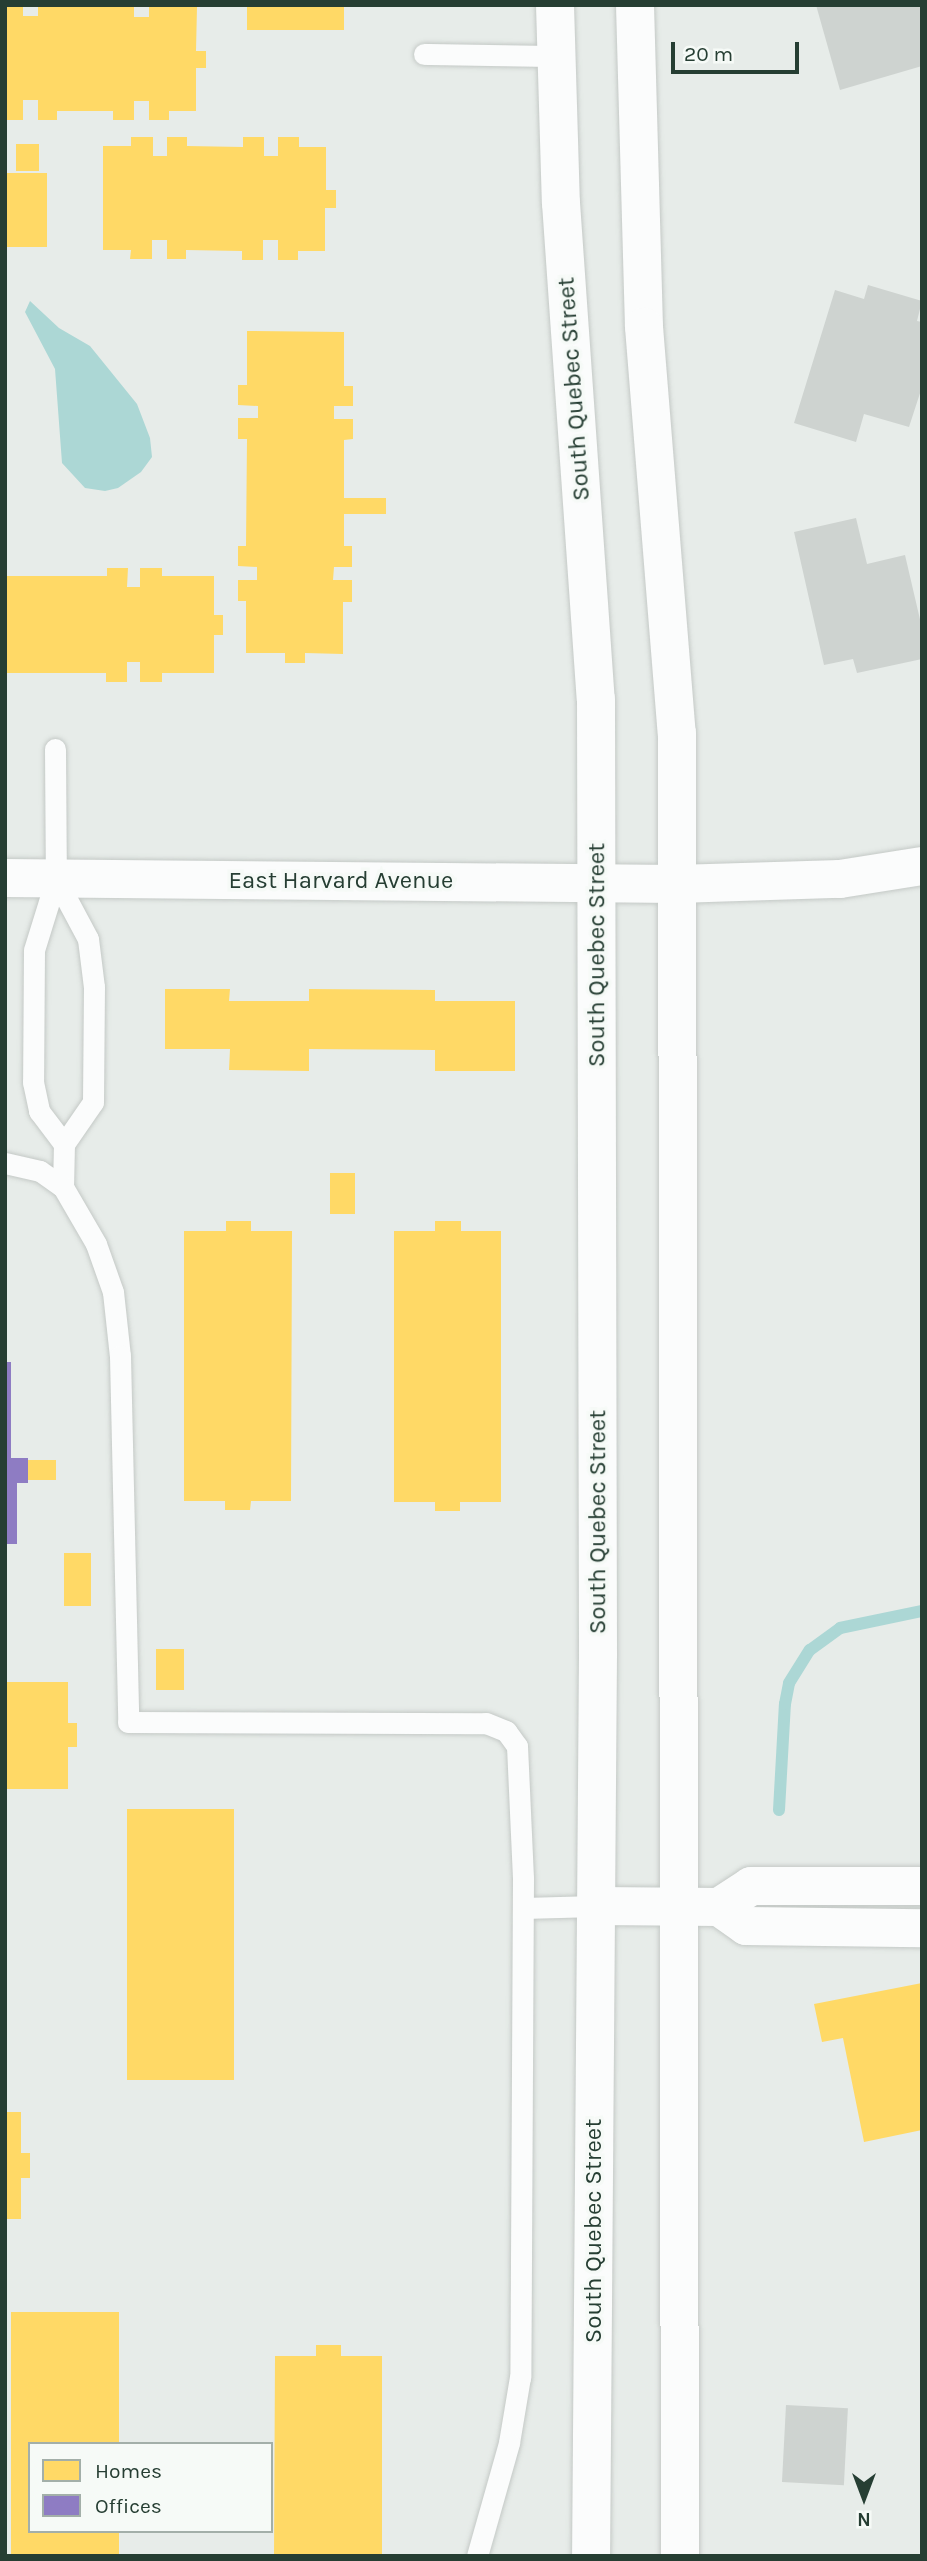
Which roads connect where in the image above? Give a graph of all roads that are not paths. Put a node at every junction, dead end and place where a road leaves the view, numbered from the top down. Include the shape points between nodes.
1 (555, 5) edge
2 (635, 5) edge
3 (424, 54) dead end
4 (555, 56) junction
5 (55, 749) dead end
6 (922, 866) edge
7 (5, 878) edge
8 (56, 879) junction
9 (597, 883) junction
10 (677, 884) junction
11 (64, 1144) junction
12 (5, 1163) edge
13 (63, 1187) junction
14 (922, 1886) edge
15 (596, 1906) junction
16 (677, 1906) junction
17 (719, 1907) junction
18 (523, 1908) junction
19 (922, 1928) edge
20 (477, 2556) edge
21 (592, 2556) edge
22 (680, 2556) edge

1 - 4 main road, South Quebec Street
2 - 10 main road via 644,327 677,733
3 - 4 lane
4 - 9 main road, South Quebec Street via 596,699
5 - 8 lane
6 - 10 main road via 840,879
7 - 8 main road, East Harvard Avenue
8 - 9 main road, East Harvard Avenue
8 - 11 lane via 34,950 33,1082 39,1111
8 - 11 lane via 88,939 94,987 93,1102
9 - 10 main road, East Harvard Avenue
9 - 15 main road, South Quebec Street
10 - 16 main road
11 - 13 lane
12 - 13 lane via 40,1171
13 - 18 lane via 103,1259 116,1312 128,1722 460,1721 497,1726 513,1737 520,1768
14 - 17 main road via 751,1886
15 - 16 main road
15 - 18 lane
15 - 21 main road, South Quebec Street
16 - 17 main road
16 - 22 main road
17 - 19 main road via 746,1926
18 - 20 lane via 520,2376 509,2444

